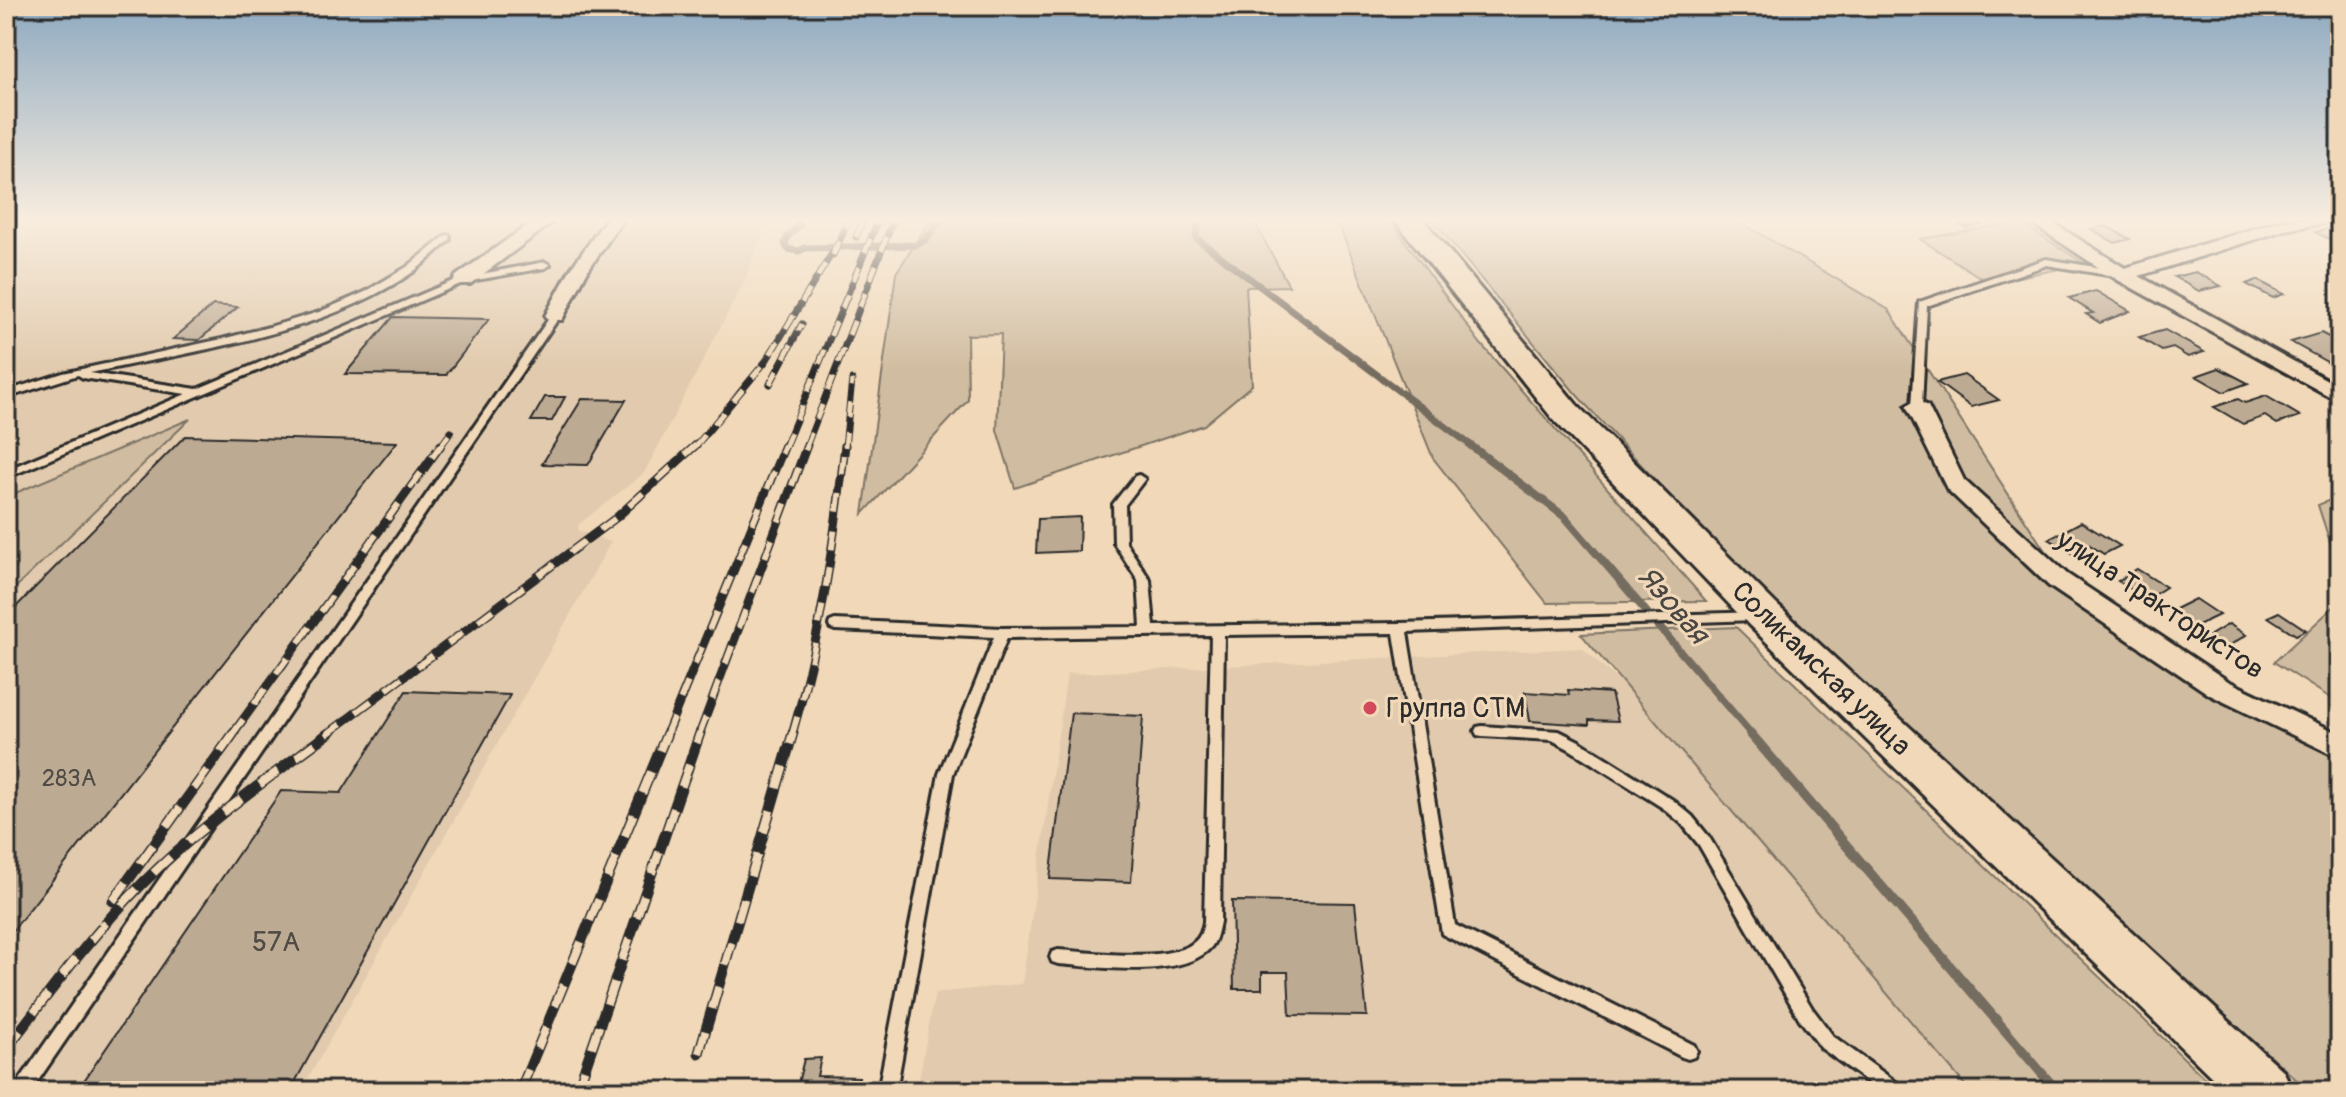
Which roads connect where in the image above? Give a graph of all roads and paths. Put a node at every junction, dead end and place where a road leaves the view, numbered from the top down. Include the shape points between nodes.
1 (413, 269) edge
2 (478, 269) edge
3 (522, 269) edge
4 (580, 269) edge
5 (1449, 269) edge
6 (2025, 269) edge
7 (2089, 269) edge
8 (2114, 269) edge
9 (2141, 269) edge
10 (2123, 275) junction
11 (463, 280) junction
12 (555, 316) joint
13 (72, 373) junction
14 (196, 392) junction
15 (6, 395) edge
16 (2340, 396) edge
17 (1917, 406) joint
18 (6, 474) edge
19 (1139, 479) dead end
20 (1763, 615) junction
21 (835, 625) dead end
22 (1400, 628) junction
23 (1218, 630) junction
24 (1148, 631) junction
25 (1002, 633) junction
26 (1482, 731) dead end
27 (2340, 747) edge
28 (1058, 957) dead end
29 (1688, 1051) dead end
30 (21, 1091) edge
31 (887, 1091) edge
32 (1894, 1091) edge
33 (2265, 1091) edge

1 - 13 lane via 282,329
2 - 11 street
3 - 11 lane
4 - 12 street
5 - 20 main road, Соликамская улица via 1564,411
6 - 17 lane via 1922,304
7 - 10 lane
8 - 10 street
9 - 10 street
10 - 16 street
11 - 14 lane
12 - 30 lane
13 - 14 lane
13 - 15 lane
14 - 18 lane
17 - 27 street, улица Трактористов via 1955,484 2058,580 2219,688
19 - 24 lane via 1119,504 1120,543 1144,580
20 - 22 lane
20 - 33 main road, Соликамская улица
21 - 25 lane
22 - 23 lane
22 - 29 lane via 1448,929
23 - 24 lane
23 - 28 lane via 1212,922 1207,941 1187,956 1165,961
24 - 25 lane
25 - 31 lane via 946,774
26 - 32 lane via 1554,735 1687,820 1827,1042

